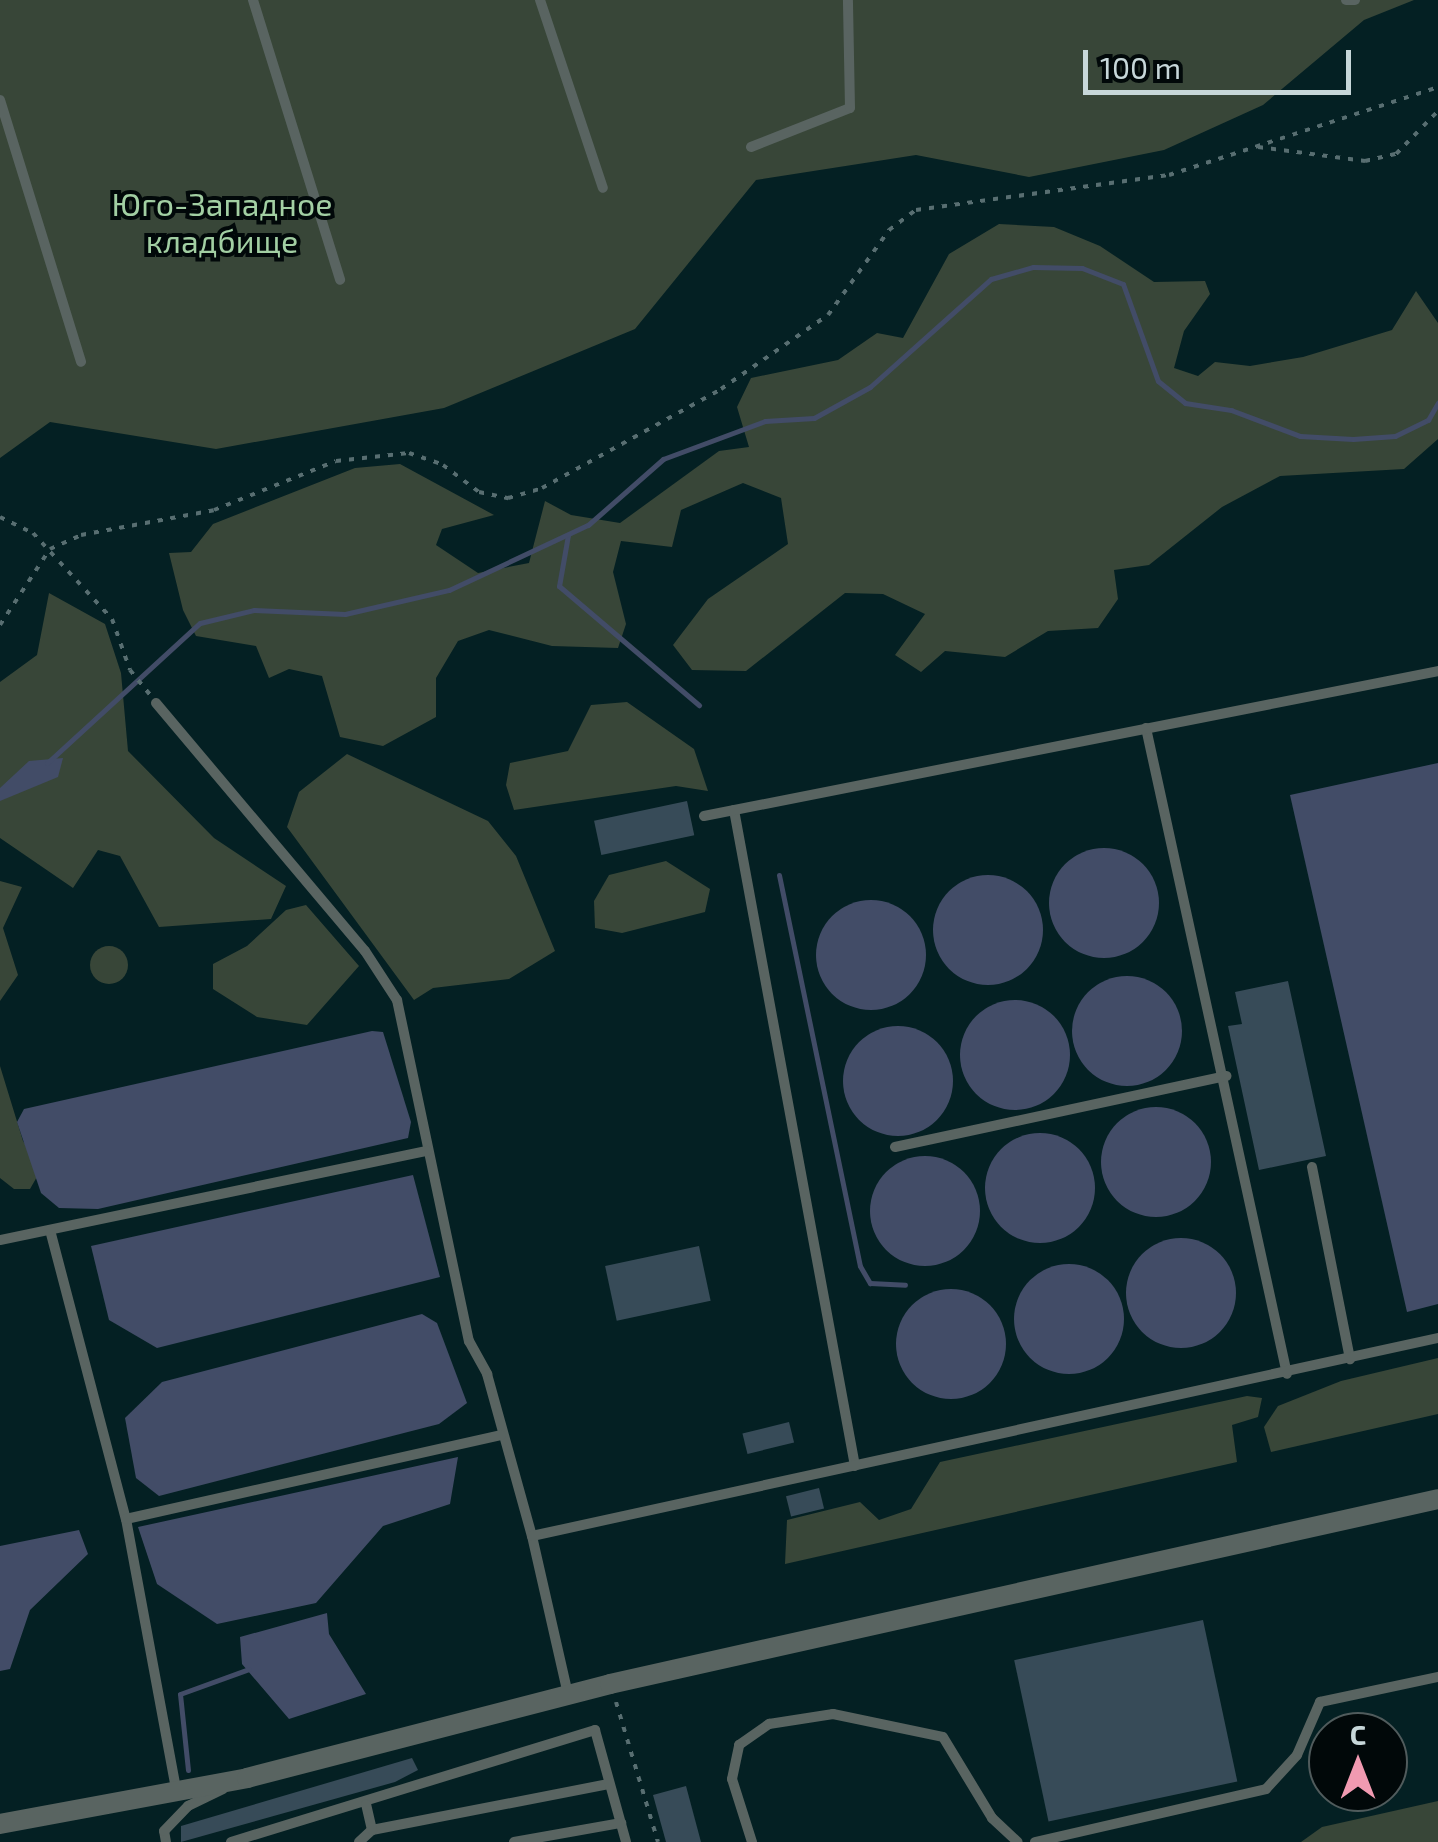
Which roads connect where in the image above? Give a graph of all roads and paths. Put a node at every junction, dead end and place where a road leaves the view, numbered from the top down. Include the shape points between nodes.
1 (253, 0) edge
2 (540, 0) edge
3 (848, 0) edge
4 (1346, 0) edge
5 (1356, 0) edge
6 (1438, 87) edge
7 (0, 100) edge
8 (1438, 111) edge
9 (1256, 146) junction
10 (751, 147) dead end
11 (603, 188) dead end
12 (340, 280) dead end
13 (81, 362) dead end
14 (0, 517) edge
15 (50, 549) junction
16 (0, 625) edge
17 (1438, 672) edge
18 (156, 703) joint
19 (1146, 728) junction
20 (734, 810) junction
21 (704, 816) dead end
22 (1226, 1076) junction
23 (895, 1147) dead end
24 (427, 1150) junction
25 (1312, 1167) dead end
26 (50, 1230) junction
27 (0, 1240) edge
28 (1438, 1338) edge
29 (1350, 1359) junction
30 (1287, 1374) junction
31 (502, 1435) junction
32 (855, 1466) junction
33 (1438, 1499) edge
34 (126, 1518) junction
35 (532, 1536) junction
36 (1438, 1677) edge
37 (610, 1684) junction
38 (568, 1694) junction
39 (247, 1778) junction
40 (609, 1784) junction
41 (176, 1788) junction
42 (366, 1805) junction
43 (621, 1823) junction
44 (0, 1824) edge
45 (372, 1830) junction
46 (166, 1842) edge
47 (231, 1842) edge
48 (359, 1842) edge
49 (514, 1842) edge
50 (626, 1842) edge
51 (658, 1842) edge
52 (752, 1842) edge
53 (1018, 1842) edge
54 (1036, 1842) edge

1 - 12 lane
2 - 11 lane
3 - 10 lane via 850,108
4 - 5 lane
6 - 9 path
7 - 13 lane
8 - 9 path via 1396,154 1366,161
9 - 15 path via 1114,185 916,210 889,230 828,315 721,389 542,488 508,498 479,492 443,464 409,452 375,456 336,461 214,510 81,535
14 - 15 path
15 - 16 path
15 - 18 path via 112,619 130,670
17 - 19 lane
18 - 24 lane via 365,951 396,1000
19 - 20 lane
19 - 22 lane
20 - 21 lane
20 - 32 lane
22 - 23 lane
22 - 30 lane
24 - 26 lane
24 - 31 lane via 469,1341
25 - 29 lane
26 - 27 lane
26 - 34 lane
28 - 29 lane
29 - 30 lane
30 - 32 lane
31 - 34 lane
31 - 35 lane
32 - 35 lane
33 - 37 street
34 - 41 lane
35 - 38 lane
36 - 54 lane via 1320,1702 1297,1754 1266,1789
37 - 38 street
37 - 51 path
38 - 39 street
39 - 41 street
39 - 46 lane via 188,1806 164,1831
40 - 42 lane via 595,1730
40 - 43 lane
40 - 45 lane
41 - 44 street
42 - 45 lane
42 - 47 lane
43 - 49 lane
43 - 50 lane
45 - 48 lane
52 - 53 lane via 732,1779 739,1745 769,1724 833,1714 944,1737 992,1818

